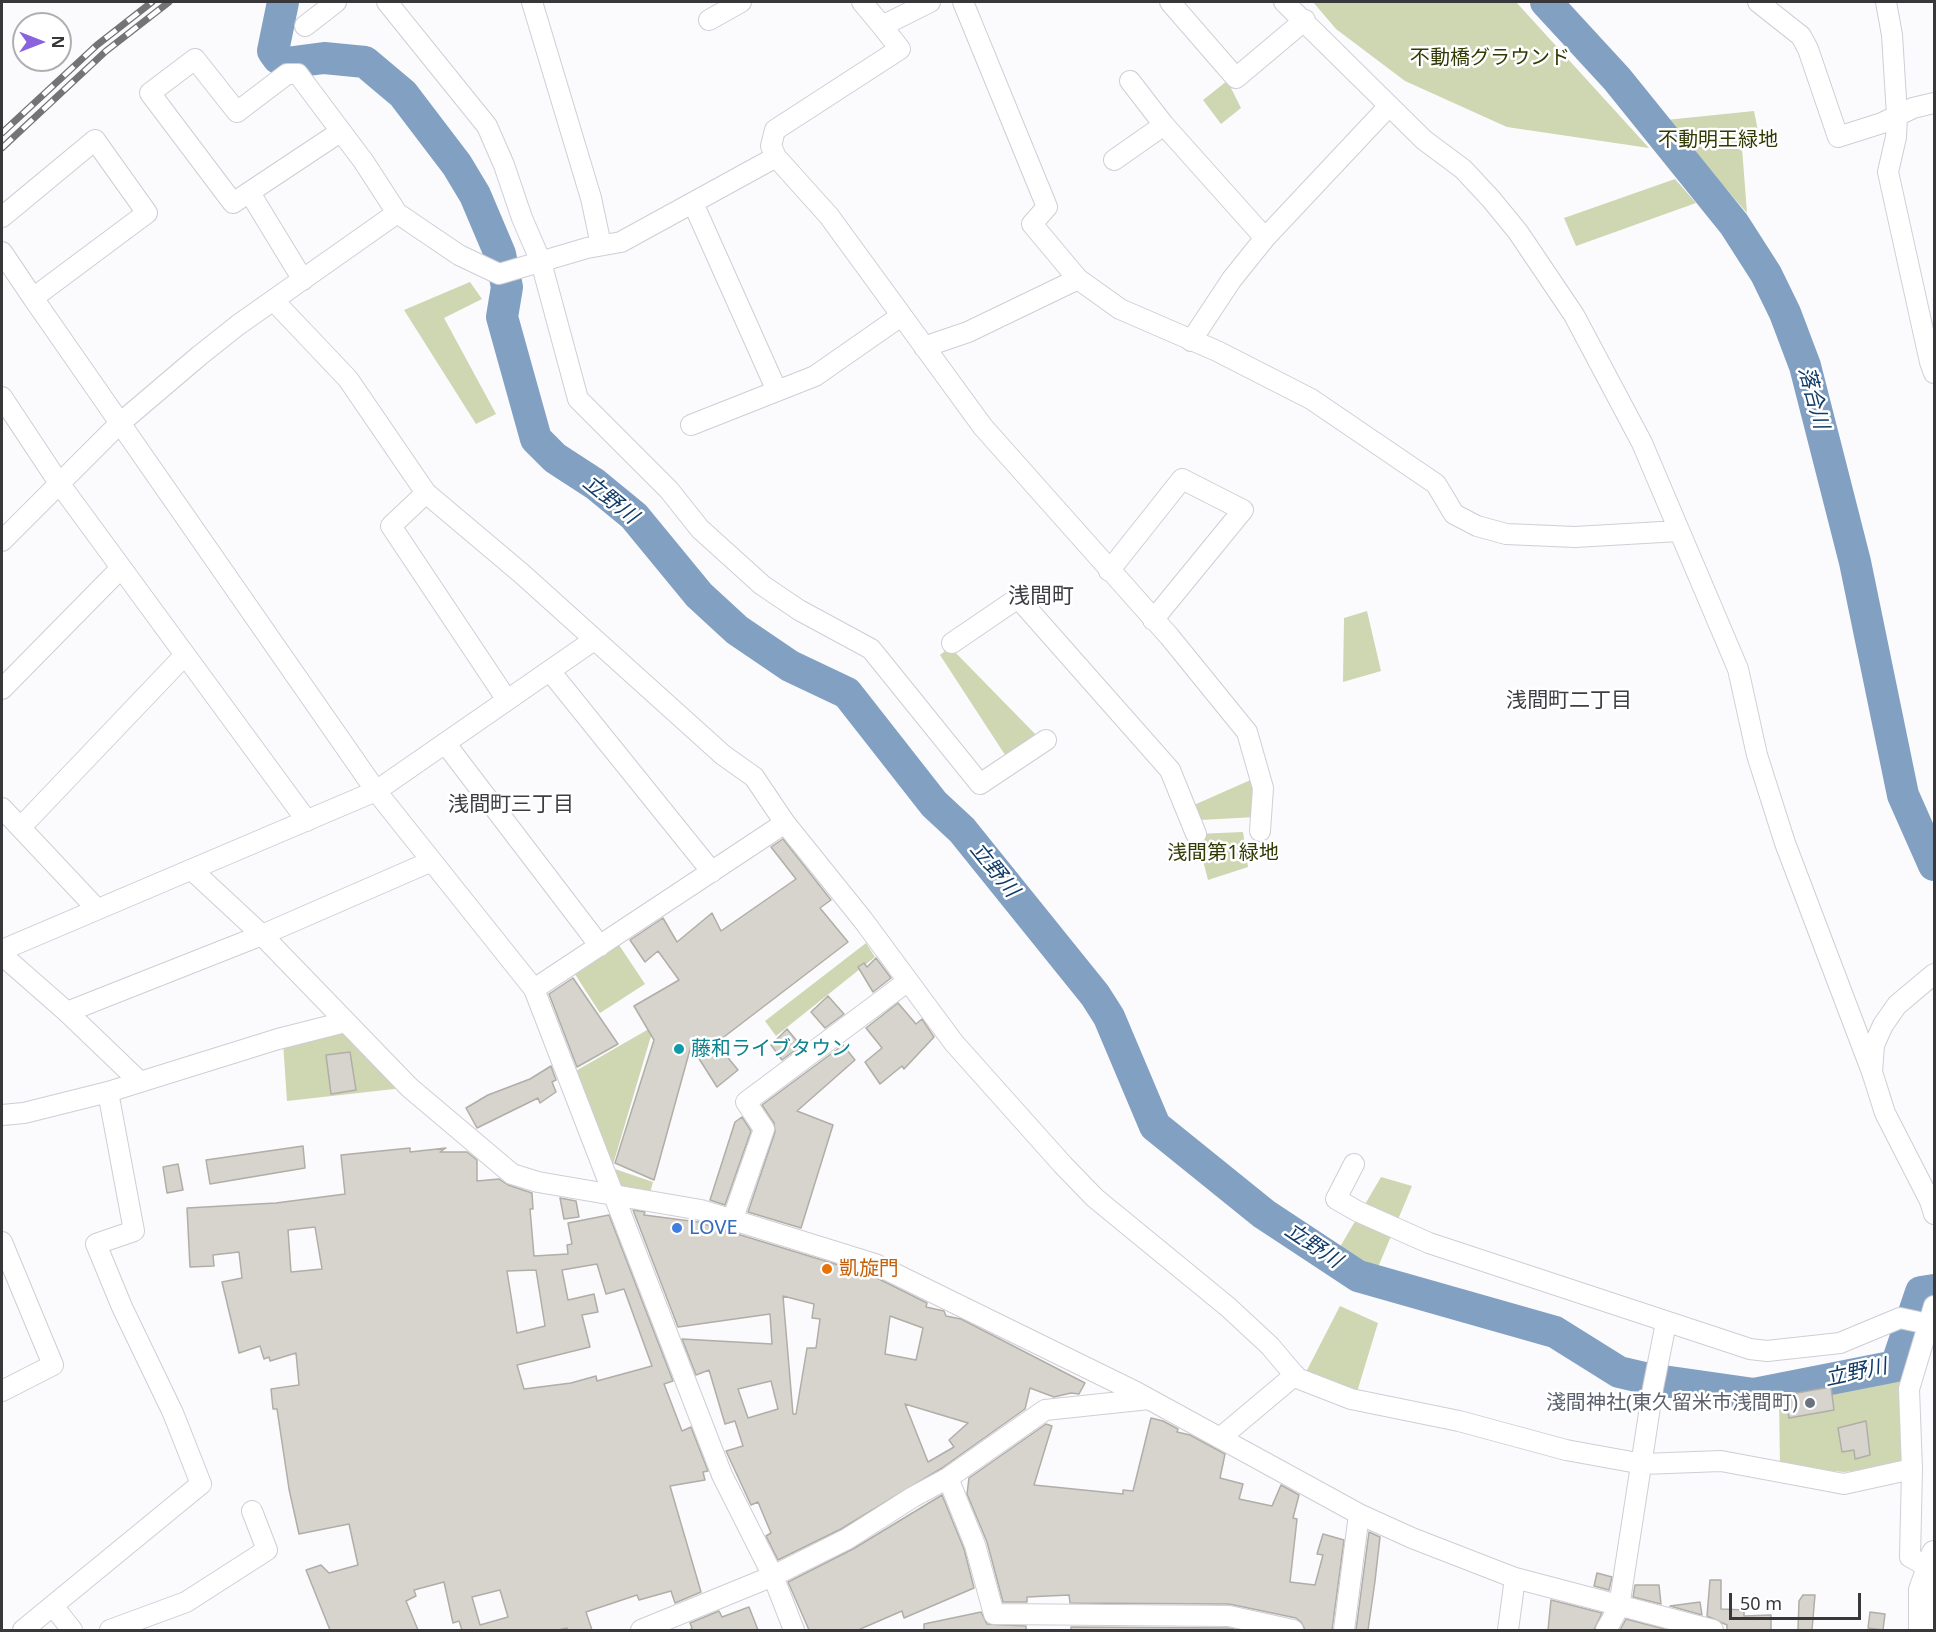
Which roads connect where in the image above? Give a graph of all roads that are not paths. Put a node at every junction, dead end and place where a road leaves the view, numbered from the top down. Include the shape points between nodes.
1 (336, 2) edge
2 (387, 2) edge
3 (532, 2) edge
4 (741, 2) edge
5 (862, 2) edge
6 (930, 2) edge
7 (963, 2) edge
8 (1170, 2) edge
9 (1284, 2) edge
10 (1758, 2) edge
11 (1886, 2) edge
12 (709, 20) dead end
13 (1305, 20) junction
14 (305, 26) dead end
15 (882, 26) junction
16 (1130, 81) dead end
17 (1935, 103) edge
18 (1389, 106) junction
19 (1897, 115) junction
20 (1164, 125) junction
21 (340, 132) junction
22 (776, 157) junction
23 (1114, 160) dead end
24 (250, 193) junction
25 (693, 203) junction
26 (397, 213) junction
27 (2, 217) edge
28 (1265, 238) junction
29 (601, 245) junction
30 (2, 252) edge
31 (534, 265) junction
32 (1078, 279) junction
33 (303, 280) junction
34 (33, 298) junction
35 (274, 301) junction
36 (901, 316) junction
37 (1191, 341) junction
38 (1931, 343) edge
39 (924, 347) junction
40 (1935, 374) edge
41 (777, 391) junction
42 (2, 397) edge
43 (119, 424) junction
44 (691, 425) dead end
45 (59, 483) junction
46 (426, 493) junction
47 (1679, 531) junction
48 (2, 541) edge
49 (121, 568) junction
50 (1109, 571) junction
51 (1153, 620) junction
52 (594, 640) junction
53 (952, 643) dead end
54 (184, 656) junction
55 (550, 671) junction
56 (2, 689) edge
57 (507, 700) junction
58 (1046, 740) dead end
59 (445, 743) junction
60 (376, 791) junction
61 (2, 808) edge
62 (307, 821) junction
63 (785, 823) junction
64 (21, 827) junction
65 (1260, 831) dead end
66 (1196, 834) dead end
67 (432, 861) junction
68 (192, 870) junction
69 (712, 872) junction
70 (96, 908) junction
71 (262, 935) junction
72 (600, 946) junction
73 (2, 950) edge
74 (2, 955) edge
75 (1935, 974) edge
76 (908, 981) junction
77 (534, 989) junction
78 (67, 1011) junction
79 (345, 1022) junction
80 (1872, 1072) junction
81 (140, 1082) junction
82 (108, 1092) junction
83 (2, 1115) edge
84 (1354, 1164) dead end
85 (613, 1196) junction
86 (1935, 1215) edge
87 (733, 1218) junction
88 (2, 1242) edge
89 (1923, 1315) edge
90 (1666, 1323) junction
91 (1295, 1375) junction
92 (2, 1391) edge
93 (1149, 1400) junction
94 (1220, 1438) junction
95 (1643, 1464) junction
96 (1912, 1469) junction
97 (948, 1478) junction
98 (252, 1511) dead end
99 (1359, 1514) junction
100 (1931, 1560) edge
101 (773, 1576) junction
102 (1515, 1578) junction
103 (53, 1606) junction
104 (1619, 1606) junction
105 (23, 1630) edge
106 (72, 1630) edge
107 (110, 1630) edge
108 (640, 1630) edge
109 (794, 1630) edge
110 (1293, 1630) edge
111 (1344, 1630) edge
112 (1508, 1630) edge
113 (1606, 1630) edge
114 (1713, 1630) edge
115 (1921, 1630) edge

1 - 14 street
2 - 31 street via 487,126 522,218
3 - 29 street via 591,198
4 - 12 street
5 - 15 street
6 - 15 street
7 - 32 street via 1047,207 1032,224
8 - 13 street via 1236,78
9 - 13 street
10 - 19 street via 1801,36 1838,137
11 - 19 street
13 - 18 street
15 - 22 street via 900,49 775,130 771,146
16 - 20 street
17 - 19 street
18 - 28 street
18 - 47 street via 1424,140 1463,169 1518,232 1590,344 1642,442
19 - 38 street via 1888,172
20 - 23 street
20 - 28 street
21 - 24 street
21 - 24 street via 298,74 287,74 237,112 195,59 150,93 233,203
21 - 26 street
22 - 25 street
22 - 36 street via 829,216
24 - 33 street
25 - 29 street via 621,242
25 - 41 street
26 - 31 street via 459,255 499,274
26 - 33 street
27 - 34 street via 95,140 147,213
28 - 37 street
29 - 31 street
30 - 34 street
31 - 58 street via 578,399 669,490 700,529 762,585 871,649 980,784
32 - 37 street via 1120,309
32 - 39 street via 968,332
33 - 35 street
34 - 43 street
35 - 43 street via 238,325
35 - 46 street via 348,379
36 - 39 street
36 - 41 street via 815,376
37 - 47 street via 1311,399 1431,480 1454,514 1476,526 1506,534 1575,537
38 - 40 street
39 - 50 street via 990,436
41 - 44 street
42 - 45 street
43 - 45 street
43 - 60 street
45 - 48 street
45 - 49 street
46 - 52 street
46 - 57 street via 391,526
47 - 80 street via 1738,669 1757,754 1785,843
49 - 54 street
49 - 56 street
50 - 51 street
50 - 51 street via 1182,479 1243,510
51 - 65 street via 1247,732 1263,788
52 - 55 street
52 - 63 street via 723,755 754,777
53 - 66 street via 1018,598 1170,770
54 - 62 street
54 - 64 street
55 - 57 street
55 - 69 street
57 - 59 street
59 - 60 street
59 - 72 street
60 - 62 street
60 - 67 street
61 - 64 street
62 - 68 street
63 - 69 street
63 - 76 street
64 - 70 street
67 - 71 street
67 - 77 street
68 - 70 street
68 - 71 street
69 - 72 street
70 - 73 street
71 - 78 street
71 - 79 street
72 - 77 street
74 - 78 street
75 - 80 street via 1897,1005 1883,1025 1874,1045
76 - 87 street via 746,1102 764,1129
76 - 91 street via 954,1043 1095,1198 1228,1307
77 - 85 street
78 - 81 street
79 - 81 street
79 - 85 street via 410,1088 512,1173 538,1182
80 - 86 street via 1885,1113
81 - 82 street
82 - 83 street
82 - 103 street via 135,1231 96,1244 201,1484
84 - 90 street via 1336,1198 1357,1211 1428,1243 1530,1274 1556,1287
85 - 87 street
85 - 101 street via 722,1475
87 - 93 street via 875,1264
88 - 92 street via 53,1365
89 - 90 street via 1840,1343 1767,1352
89 - 96 street via 1909,1389
90 - 95 street
91 - 94 street
91 - 95 street via 1320,1389 1351,1399 1459,1421 1566,1450
93 - 94 street
93 - 97 street via 1045,1410
94 - 99 street
95 - 96 street via 1721,1461 1844,1484
95 - 104 street
96 - 100 street via 1910,1557
97 - 101 street via 847,1539
97 - 110 street via 975,1545 994,1614 1229,1616
98 - 107 street via 267,1550 186,1602
99 - 102 street
99 - 111 street
100 - 115 main road via 1921,1590
101 - 108 street
101 - 109 street
102 - 104 street
102 - 112 street
103 - 105 street
103 - 106 street
104 - 113 street
104 - 114 street

